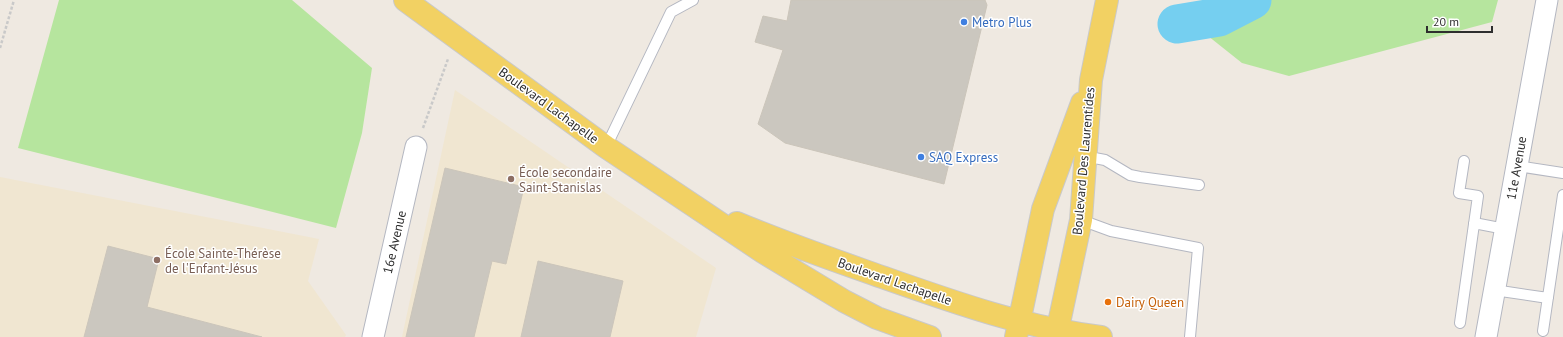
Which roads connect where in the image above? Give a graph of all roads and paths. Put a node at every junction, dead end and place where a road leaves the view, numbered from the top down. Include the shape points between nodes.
1 (14, 0) edge
2 (405, 0) edge
3 (692, 0) edge
4 (1107, 0) edge
5 (1548, 0) edge
6 (456, 38) junction
7 (0, 48) edge
8 (1091, 80) junction
9 (416, 147) joint
10 (606, 147) junction
11 (1064, 152) junction
12 (1085, 156) junction
13 (1464, 161) dead end
14 (1517, 166) junction
15 (1563, 173) edge
16 (1199, 185) dead end
17 (1563, 195) edge
18 (695, 206) junction
19 (1081, 220) junction
20 (1474, 223) junction
21 (1505, 229) junction
22 (1494, 290) junction
23 (1548, 298) junction
24 (1460, 323) dead end
25 (1018, 329) edge
26 (1544, 331) dead end
27 (1056, 333) edge
28 (373, 337) edge
29 (930, 337) edge
30 (1101, 337) edge
31 (1190, 337) edge
32 (1486, 337) edge

1 - 7 path
2 - 6 main road, Boulevard Lachapelle
3 - 10 lane via 671,12
4 - 8 main road, Boulevard Des Laurentides
5 - 14 street, 11e Avenue
6 - 9 path
6 - 10 main road, Boulevard Lachapelle
8 - 11 main road, Boulevard Des Laurentides
8 - 12 main road, Boulevard Des Laurentides
9 - 28 street, 16e Avenue
10 - 18 main road, Boulevard Lachapelle
11 - 12 lane
11 - 25 main road, Boulevard Des Laurentides via 1043,209
12 - 16 lane via 1105,160 1140,177
12 - 19 main road, Boulevard Des Laurentides
13 - 20 lane via 1459,193 1478,196
14 - 15 lane
14 - 21 street, 11e Avenue
17 - 23 lane
18 - 25 main road, Boulevard Lachapelle via 757,232 965,306
18 - 29 main road, Boulevard Lachapelle via 844,302 877,318
19 - 27 main road, Boulevard Des Laurentides
19 - 31 lane via 1111,231 1198,248
20 - 21 lane
20 - 24 lane
21 - 22 street, 11e Avenue
22 - 23 lane
22 - 32 street, 11e Avenue
23 - 26 lane
25 - 27 main road, Boulevard Lachapelle
27 - 30 main road, Boulevard Lachapelle

